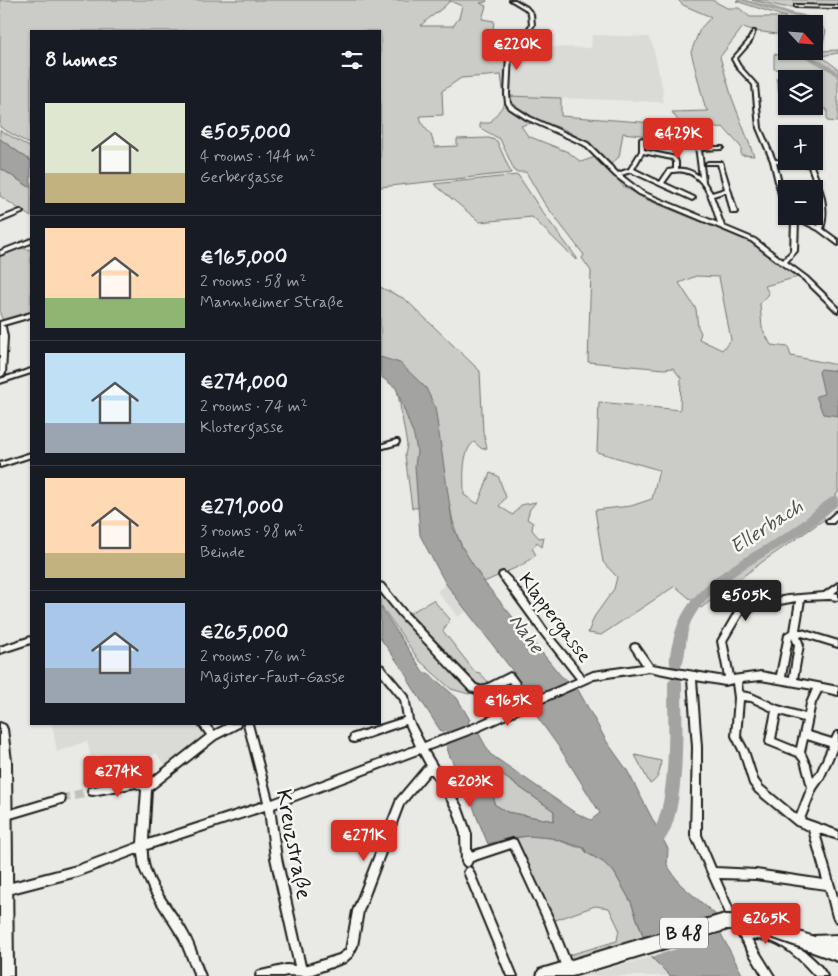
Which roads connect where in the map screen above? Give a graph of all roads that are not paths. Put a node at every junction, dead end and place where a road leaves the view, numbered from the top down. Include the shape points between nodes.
1 (512, 0) edge
2 (796, 6) dead end
3 (838, 7) edge
4 (754, 32) dead end
5 (642, 139) dead end
6 (672, 139) dead end
7 (721, 148) dead end
8 (698, 149) junction
9 (642, 151) junction
10 (773, 161) junction
11 (708, 163) dead end
12 (631, 170) junction
13 (676, 170) junction
14 (617, 176) junction
15 (778, 180) edge
16 (703, 181) junction
17 (661, 184) junction
18 (728, 190) junction
19 (711, 195) junction
20 (692, 198) dead end
21 (20, 212) dead end
22 (734, 212) dead end
23 (0, 220) edge
24 (795, 225) edge
25 (812, 225) edge
26 (721, 226) junction
27 (820, 229) junction
28 (30, 241) edge
29 (838, 243) edge
30 (0, 253) edge
31 (783, 262) junction
32 (838, 310) edge
33 (30, 315) edge
34 (0, 326) edge
35 (1, 356) edge
36 (30, 371) edge
37 (0, 374) edge
38 (0, 381) edge
39 (396, 442) dead end
40 (381, 446) edge
41 (30, 455) edge
42 (0, 465) edge
43 (838, 514) edge
44 (830, 522) dead end
45 (503, 575) dead end
46 (838, 586) edge
47 (381, 587) edge
48 (828, 595) junction
49 (838, 598) edge
50 (800, 599) junction
51 (795, 634) junction
52 (30, 640) edge
53 (838, 644) edge
54 (635, 647) dead end
55 (0, 650) edge
56 (649, 668) junction
57 (381, 669) edge
58 (692, 676) junction
59 (780, 678) junction
60 (732, 679) junction
61 (579, 680) junction
62 (793, 680) junction
63 (818, 688) junction
64 (838, 691) edge
65 (738, 695) junction
66 (528, 701) junction
67 (777, 709) junction
68 (806, 718) junction
69 (408, 720) junction
70 (204, 725) edge
71 (234, 725) edge
72 (248, 725) edge
73 (0, 729) edge
74 (804, 734) junction
75 (213, 736) junction
76 (838, 736) edge
77 (354, 738) dead end
78 (834, 744) junction
79 (423, 749) junction
80 (800, 752) junction
81 (435, 770) junction
82 (812, 787) junction
83 (147, 788) junction
84 (92, 791) tunnel mouth
85 (61, 799) tunnel mouth
86 (269, 805) junction
87 (3, 816) junction
88 (800, 822) junction
89 (813, 827) junction
90 (838, 835) edge
91 (143, 845) junction
92 (469, 872) dead end
93 (712, 873) junction
94 (828, 885) junction
95 (2, 891) edge
96 (838, 917) edge
97 (743, 934) junction
98 (829, 947) edge
99 (568, 969) junction
100 (302, 974) edge
101 (5, 976) edge
102 (200, 976) edge
103 (261, 976) edge
104 (512, 976) edge
105 (545, 976) edge
106 (770, 976) edge
107 (822, 976) edge

1 - 14 street via 531,14 532,25 509,54 508,103 528,118 586,144
2 - 3 street
4 - 10 street via 734,59 755,85 759,128
5 - 9 street
6 - 8 street via 695,139
7 - 8 street
8 - 16 street
9 - 12 street
9 - 13 street via 674,158
10 - 15 street
10 - 27 street via 811,166 823,204
11 - 18 street via 720,163
12 - 14 street
12 - 17 street
13 - 16 street
13 - 17 street via 670,171
14 - 26 street via 647,196
16 - 19 street
17 - 20 street
18 - 19 street
18 - 22 street
19 - 26 street
21 - 23 street
24 - 31 street via 794,251
25 - 27 street
26 - 31 street via 753,240
27 - 29 street
28 - 30 street
31 - 32 street
33 - 34 street
34 - 35 main road
35 - 37 main road
36 - 38 street
39 - 40 street
41 - 42 street
43 - 44 street
45 - 61 street, Klappergasse via 552,643 569,660
46 - 48 street
47 - 66 street via 473,688 483,691 510,677
48 - 49 street
48 - 50 street
50 - 51 street
50 - 60 street via 739,612 722,641
51 - 53 street via 802,633
51 - 59 street via 789,635
51 - 62 street via 799,645
52 - 55 street
54 - 56 street
56 - 58 street
56 - 61 street
57 - 69 street via 405,699
58 - 60 street
58 - 93 street via 697,747 696,835
59 - 60 street
59 - 62 street
60 - 65 street
61 - 66 street
62 - 63 street
63 - 64 street
63 - 68 street
65 - 67 street
65 - 88 street via 736,736 753,781 759,790
66 - 79 street
67 - 68 street
67 - 80 street via 770,741
68 - 74 street
69 - 77 street
69 - 79 street
70 - 75 street
71 - 75 street
72 - 86 street, Kreuzstraße
73 - 87 main road via 4,760
74 - 78 street
74 - 80 street
75 - 83 street
76 - 78 street
78 - 82 street
79 - 81 street
79 - 86 street
80 - 82 street via 805,758
81 - 99 street via 458,809 466,834 468,860 513,842
81 - 100 street via 427,770 400,802 358,911 349,953 342,959
82 - 88 street
83 - 84 street via 136,783
83 - 91 street
85 - 87 street
86 - 91 street
86 - 100 street, Kreuzstraße via 276,858
87 - 95 main road
88 - 89 street
89 - 90 street
89 - 94 street
91 - 95 street via 77,871
91 - 102 street via 142,856 154,890 184,936
92 - 104 street
93 - 94 street via 737,873
93 - 97 street
94 - 96 street
95 - 101 main road
97 - 106 street
97 - 107 street via 772,936
98 - 99 main road, B 48, bridge via 764,925 732,921
99 - 105 main road, B 48
100 - 103 street via 286,970

